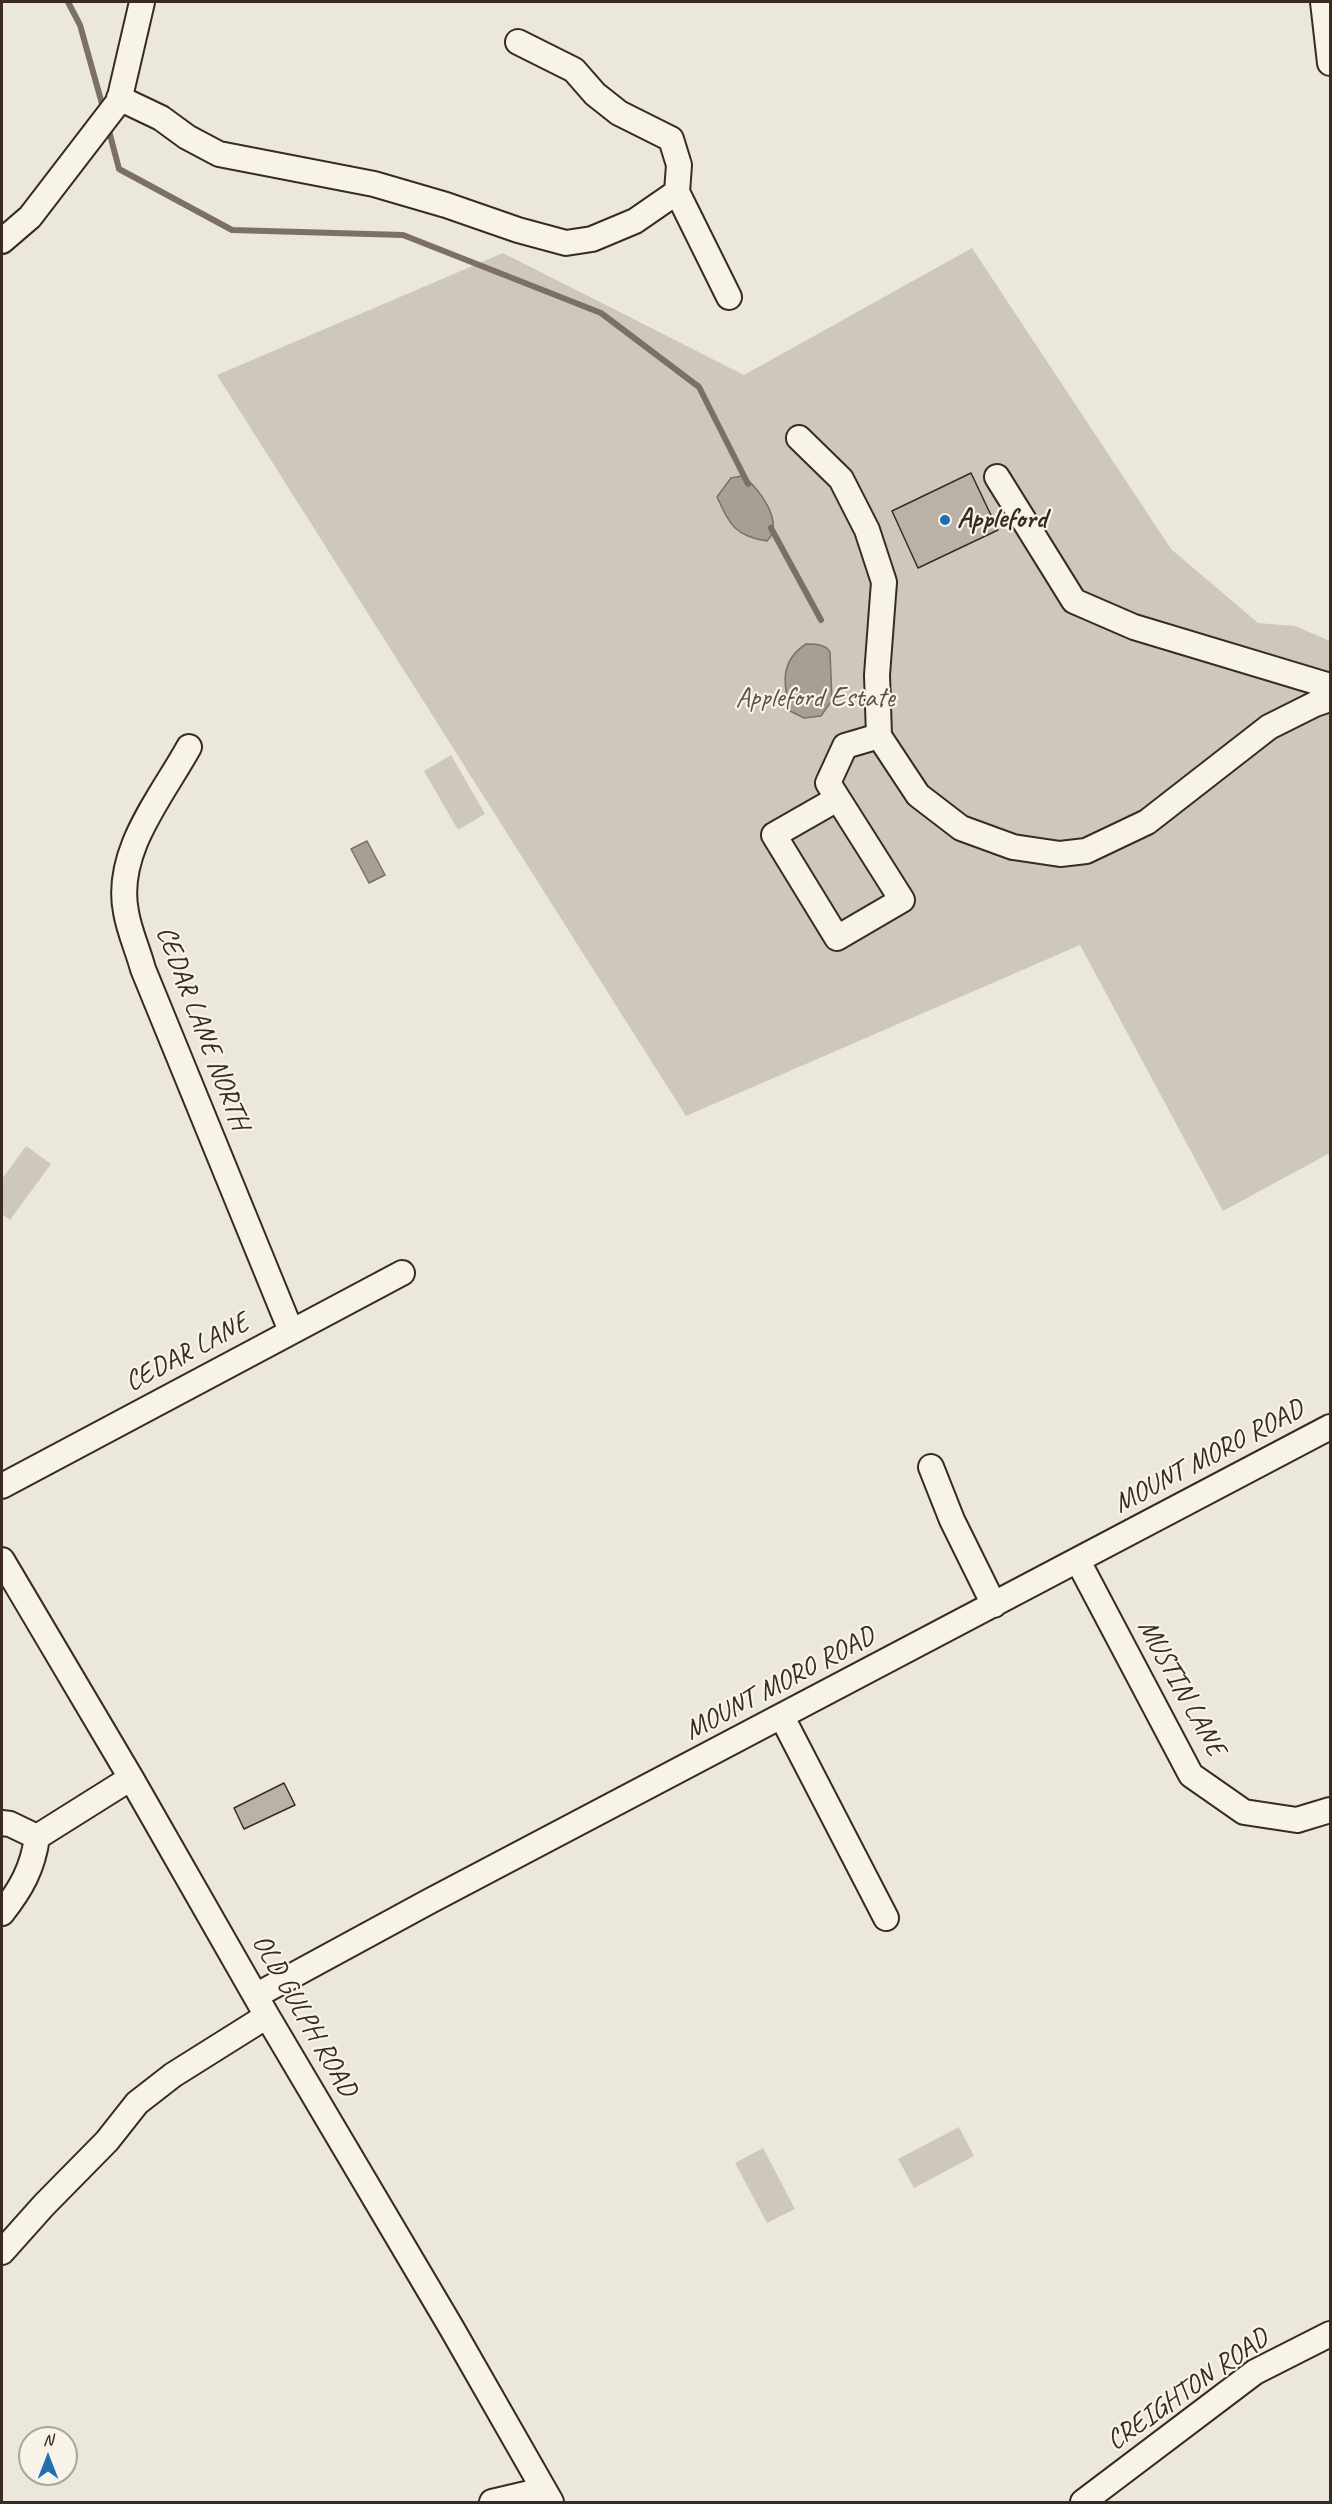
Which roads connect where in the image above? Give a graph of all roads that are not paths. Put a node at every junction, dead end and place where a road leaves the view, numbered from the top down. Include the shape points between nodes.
1 (142, 2) edge
2 (1323, 2) edge
3 (518, 42) dead end
4 (1330, 63) edge
5 (110, 113) junction
6 (677, 192) junction
7 (2, 241) edge
8 (729, 297) dead end
9 (799, 438) dead end
10 (997, 477) dead end
11 (1330, 686) edge
12 (1330, 699) edge
13 (879, 736) junction
14 (189, 747) dead end
15 (837, 799) junction
16 (402, 1273) dead end
17 (291, 1331) junction
18 (1330, 1427) edge
19 (931, 1467) dead end
20 (2, 1486) edge
21 (2, 1560) edge
22 (1078, 1561) junction
23 (994, 1605) junction
24 (782, 1717) junction
25 (131, 1778) junction
26 (1330, 1810) edge
27 (2, 1822) edge
28 (37, 1837) junction
29 (2, 1913) edge
30 (886, 1918) dead end
31 (262, 2006) junction
32 (2, 2252) edge
33 (1330, 2334) edge
34 (547, 2496) edge
35 (492, 2502) edge
36 (1083, 2502) edge

1 - 5 street
2 - 4 street
3 - 6 street via 574,70 619,113 671,139 679,165
5 - 6 street via 161,118 219,154 374,184 566,243 592,239 635,221
5 - 7 street via 30,217
6 - 8 street
9 - 13 street via 841,479 867,530 884,582 877,675
10 - 11 street via 1074,601 1134,627
12 - 13 street via 1269,726 1147,822 1086,850 1060,854 1013,847 961,828 918,795
13 - 15 street via 845,746 828,783
14 - 17 street, CEDAR LANE NORTH via 145,820 130,858 124,888 125,912 143,969
15 - 15 street via 902,900 837,938 774,835
16 - 17 street, CEDAR LANE
17 - 20 street, CEDAR LANE
18 - 22 street, MOUNT MORO ROAD
19 - 23 street
21 - 25 street, OLD GULPH ROAD
22 - 23 street, MOUNT MORO ROAD
22 - 26 street, MUSTIN LANE via 1191,1775 1244,1812 1297,1820
23 - 24 street, MOUNT MORO ROAD
24 - 30 street
24 - 31 street, MOUNT MORO ROAD
25 - 28 street
25 - 31 street, OLD GULPH ROAD
27 - 28 street
28 - 29 street via 28,1875
31 - 32 street, MOUNT MORO ROAD via 136,2103 107,2141
31 - 34 street, OLD GULPH ROAD
33 - 36 street, CREIGHTON ROAD via 1255,2372
34 - 35 street

